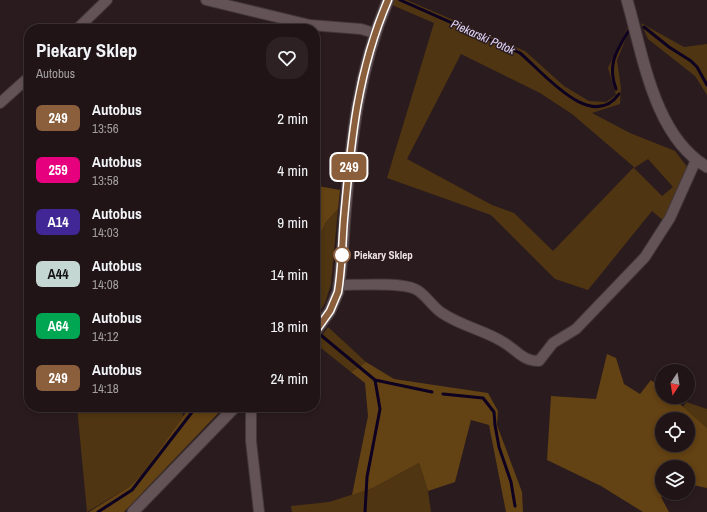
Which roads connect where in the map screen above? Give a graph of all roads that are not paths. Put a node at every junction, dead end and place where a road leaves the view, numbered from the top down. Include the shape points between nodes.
1 (107, 0) edge
2 (206, 0) edge
3 (627, 0) edge
4 (387, 1) edge
5 (82, 24) edge
6 (306, 24) edge
7 (320, 26) edge
8 (374, 33) junction
9 (24, 81) edge
10 (0, 103) edge
11 (696, 160) junction
12 (707, 167) edge
13 (339, 285) junction
14 (320, 326) edge
15 (230, 412) edge
16 (251, 412) edge
17 (133, 512) edge
18 (259, 512) edge

1 - 5 street
2 - 6 street
3 - 11 street via 653,93 668,126 684,150
4 - 8 street
7 - 8 street via 361,29
8 - 13 street via 362,76 353,126
9 - 10 street
11 - 12 street
11 - 13 street via 670,218 645,257 576,329 553,343 539,361 525,359 504,342 449,317 411,287
13 - 14 street via 336,299
15 - 17 street
16 - 18 street via 251,441

